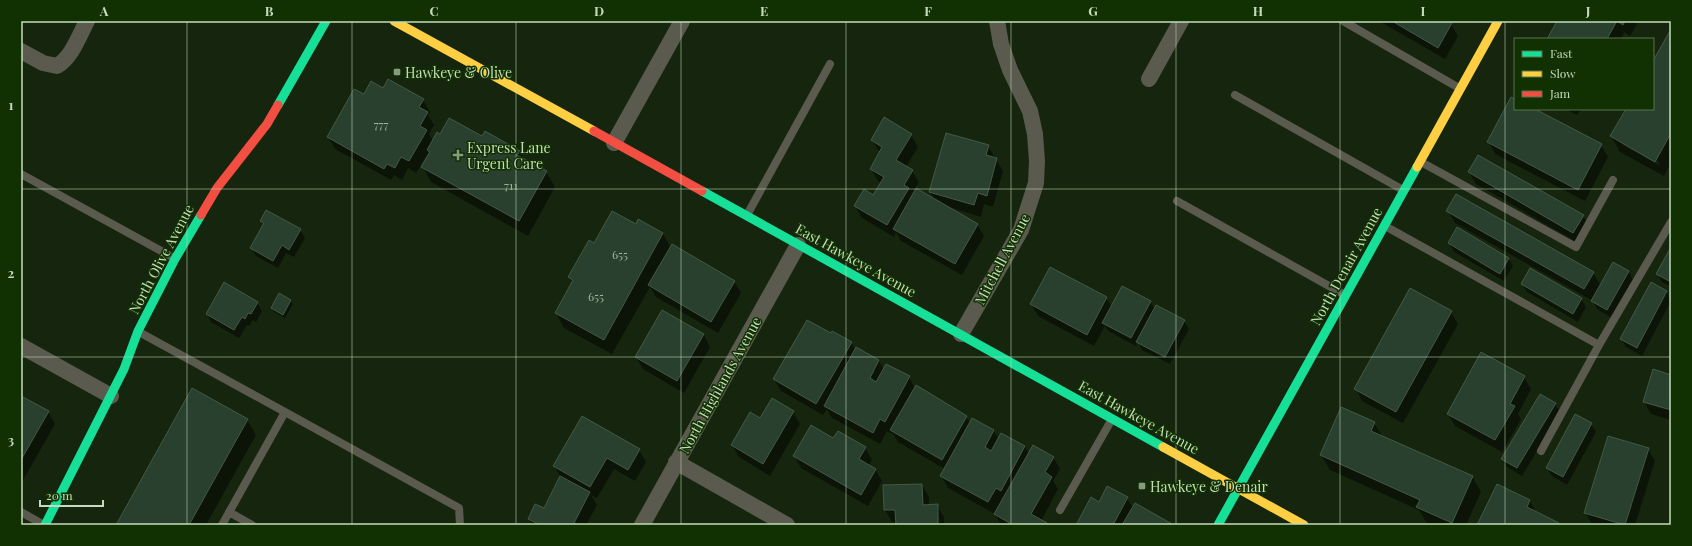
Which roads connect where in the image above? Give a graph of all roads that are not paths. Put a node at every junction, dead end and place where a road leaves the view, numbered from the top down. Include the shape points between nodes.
1 (88, 21) edge
2 (326, 21) edge
3 (394, 21) edge
4 (682, 21) edge
5 (998, 21) edge
6 (1181, 21) edge
7 (1343, 21) edge
8 (1498, 21) edge
9 (21, 51) edge
10 (830, 64) dead end
11 (1149, 79) dead end
12 (1460, 89) junction
13 (1235, 95) dead end
14 (614, 143) junction
15 (1420, 161) junction
16 (21, 174) edge
17 (1613, 180) dead end
18 (1404, 191) junction
19 (1178, 201) dead end
20 (746, 216) junction
21 (1671, 222) edge
22 (1384, 226) junction
23 (798, 245) junction
24 (175, 259) junction
25 (1345, 295) junction
26 (138, 331) junction
27 (961, 334) junction
28 (1599, 345) junction
29 (21, 346) edge
30 (111, 396) junction
31 (285, 412) junction
32 (1112, 419) junction
33 (1542, 451) dead end
34 (676, 462) junction
35 (1238, 488) junction
36 (1060, 510) dead end
37 (21, 512) edge
38 (229, 512) junction
39 (45, 525) edge
40 (222, 525) edge
41 (252, 525) edge
42 (460, 525) edge
43 (642, 525) edge
44 (787, 525) edge
45 (1218, 525) edge
46 (1304, 525) edge

1 - 9 street via 68,56 57,66 50,66
2 - 24 street, North Olive Avenue via 267,124 217,188
3 - 14 street, East Hawkeye Avenue
4 - 14 street
5 - 27 street, Mitchell Avenue via 1001,44 1010,70 1030,111 1035,134 1036,183 1021,230
6 - 11 street
7 - 12 lane
8 - 12 street, North Denair Avenue
10 - 20 lane
12 - 15 street, North Denair Avenue
13 - 18 lane
14 - 20 street, East Hawkeye Avenue
15 - 17 lane via 1576,247
15 - 18 street, North Denair Avenue
16 - 24 lane
18 - 22 street, North Denair Avenue
19 - 25 lane
20 - 23 street, East Hawkeye Avenue
21 - 28 lane
22 - 25 street, North Denair Avenue
22 - 28 lane
23 - 27 street, East Hawkeye Avenue
23 - 34 street, North Highlands Avenue
24 - 26 street, North Olive Avenue
25 - 35 street, North Denair Avenue
26 - 30 street, North Olive Avenue
26 - 31 lane
27 - 32 street, East Hawkeye Avenue
28 - 33 lane
29 - 30 street
30 - 39 street, North Olive Avenue
31 - 38 lane
31 - 42 lane via 459,508
32 - 35 street, East Hawkeye Avenue
32 - 36 lane
34 - 43 street, North Highlands Avenue
34 - 44 street
35 - 45 street, North Denair Avenue
35 - 46 street, East Hawkeye Avenue
37 - 39 lane
38 - 40 lane
38 - 41 lane

